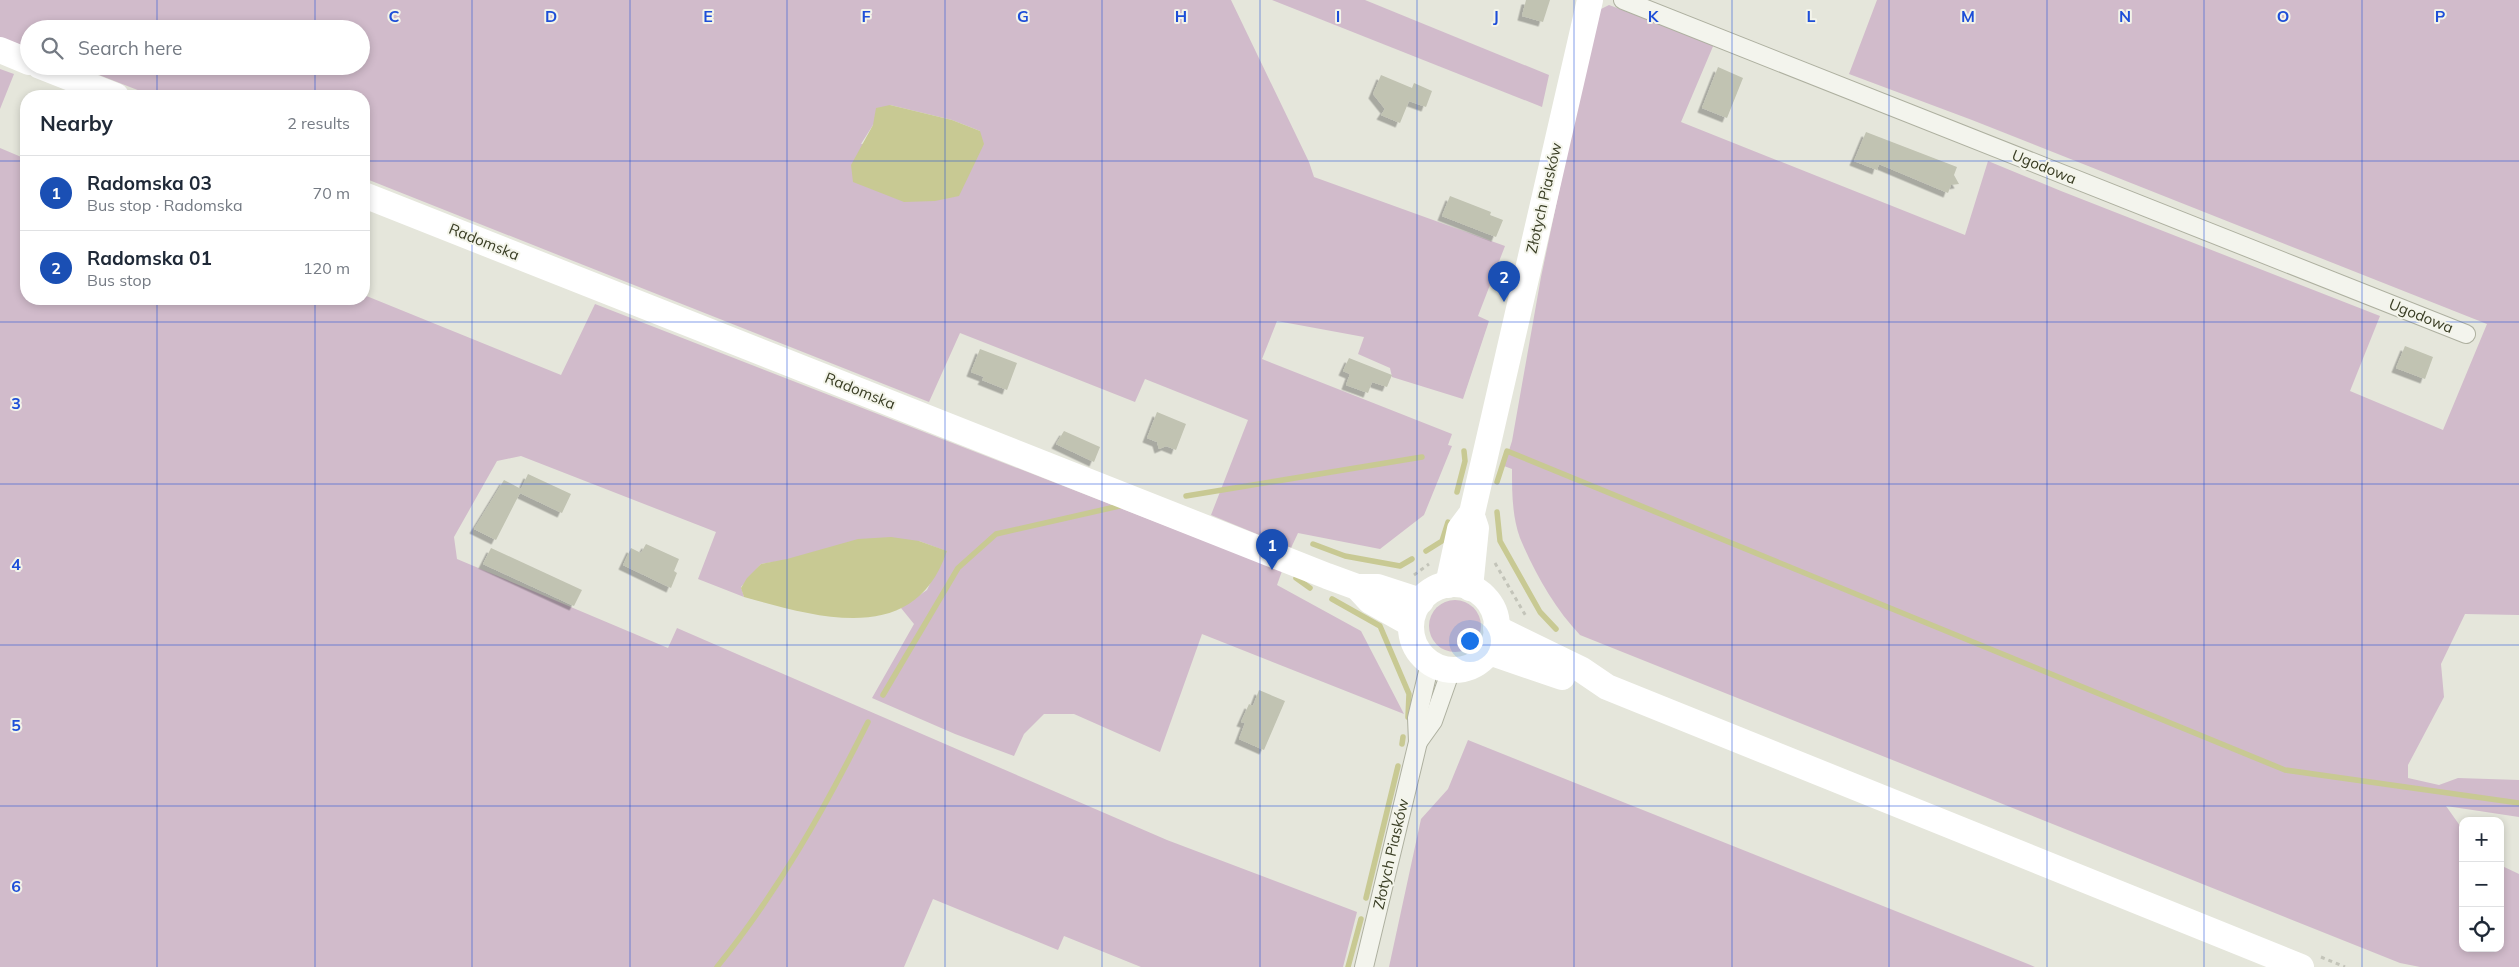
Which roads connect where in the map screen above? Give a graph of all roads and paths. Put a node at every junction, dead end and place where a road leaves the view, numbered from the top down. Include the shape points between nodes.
1 (1590, 0) edge
2 (1623, 0) edge
3 (0, 50) edge
4 (20, 58) edge
5 (63, 75) edge
6 (101, 90) edge
7 (370, 196) edge
8 (2466, 334) dead end
9 (1432, 562) dead end
10 (1411, 576) dead end
11 (1459, 586) junction
12 (1416, 612) junction
13 (1496, 628) junction
14 (1489, 652) junction
15 (1441, 666) junction
16 (1607, 687) junction
17 (1364, 967) edge
18 (2301, 967) edge

1 - 11 street, Złotych Piasków via 1472,513 1460,529
2 - 8 street, Ugodowa
3 - 4 street
5 - 6 street
7 - 12 street, Radomska via 1357,587 1370,601
9 - 10 path
11 - 12 street via 1437,588
11 - 13 street via 1487,601 1493,610
12 - 15 street via 1415,646
13 - 14 street
13 - 16 street via 1582,670
14 - 15 street via 1472,666
14 - 16 street via 1578,683
15 - 17 street, Złotych Piasków via 1433,720 1418,742
16 - 18 street

